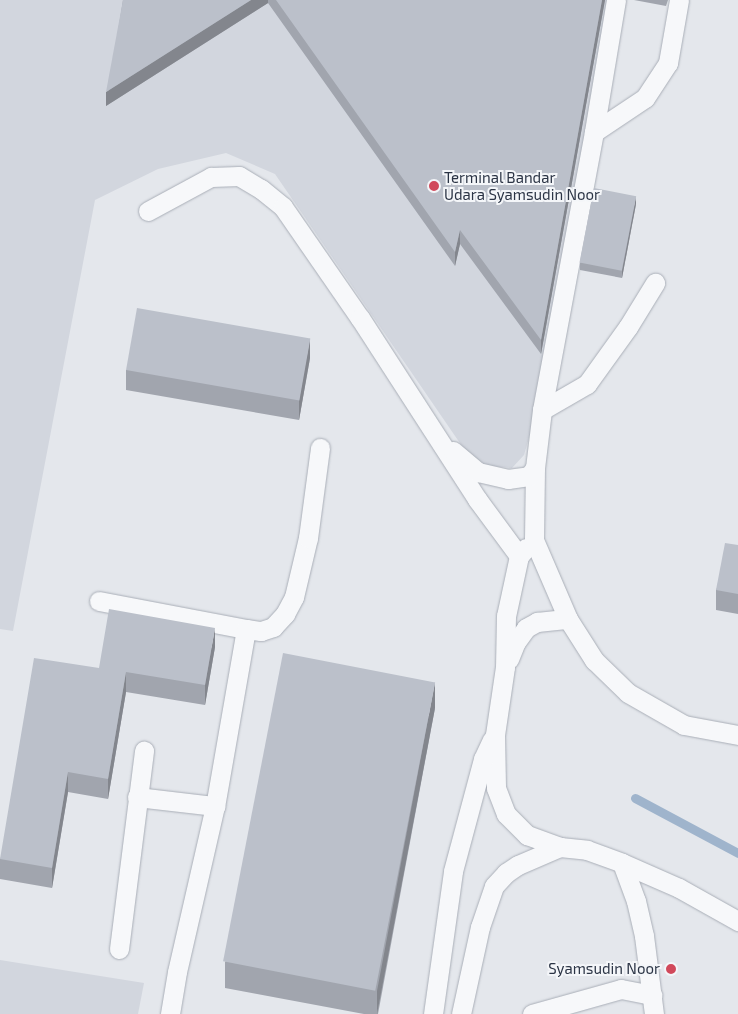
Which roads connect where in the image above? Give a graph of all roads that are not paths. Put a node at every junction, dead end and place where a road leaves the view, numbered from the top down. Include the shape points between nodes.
1 (616, 0) edge
2 (679, 0) edge
3 (594, 132) junction
4 (148, 211) dead end
5 (654, 282) dead end
6 (542, 410) junction
7 (440, 441) junction
8 (320, 448) dead end
9 (535, 468) junction
10 (534, 540) junction
11 (518, 556) junction
12 (98, 602) dead end
13 (568, 619) junction
14 (246, 629) junction
15 (505, 667) junction
16 (495, 735) junction
17 (738, 735) edge
18 (144, 751) dead end
19 (137, 796) junction
20 (215, 806) junction
21 (560, 847) junction
22 (622, 862) junction
23 (738, 921) edge
24 (119, 949) dead end
25 (652, 995) junction
26 (170, 1014) edge
27 (433, 1014) edge
28 (461, 1014) edge
29 (532, 1014) edge
30 (654, 1014) edge

1 - 3 lane
2 - 3 lane via 668,63 645,98
3 - 6 lane
4 - 7 lane via 211,177 238,176 261,189 288,215
5 - 6 lane via 628,327 587,384
6 - 9 lane
7 - 9 lane via 478,472 508,479 529,476
7 - 11 lane
8 - 14 lane via 308,538 294,597 273,627 261,631
9 - 10 lane
10 - 11 lane
10 - 13 lane
11 - 15 lane via 506,616
12 - 14 lane
13 - 15 lane via 537,622 526,628
13 - 17 lane via 594,660 628,693 684,725
14 - 20 lane
15 - 16 lane
16 - 21 lane via 496,788 506,814 527,835
16 - 27 lane via 483,760 453,871
18 - 19 lane
19 - 20 lane
19 - 24 lane
20 - 26 lane
21 - 22 lane via 587,850
21 - 28 lane via 518,865 494,886 480,926
22 - 23 lane via 679,888
22 - 25 lane via 644,936
25 - 29 lane via 621,989
25 - 30 lane

